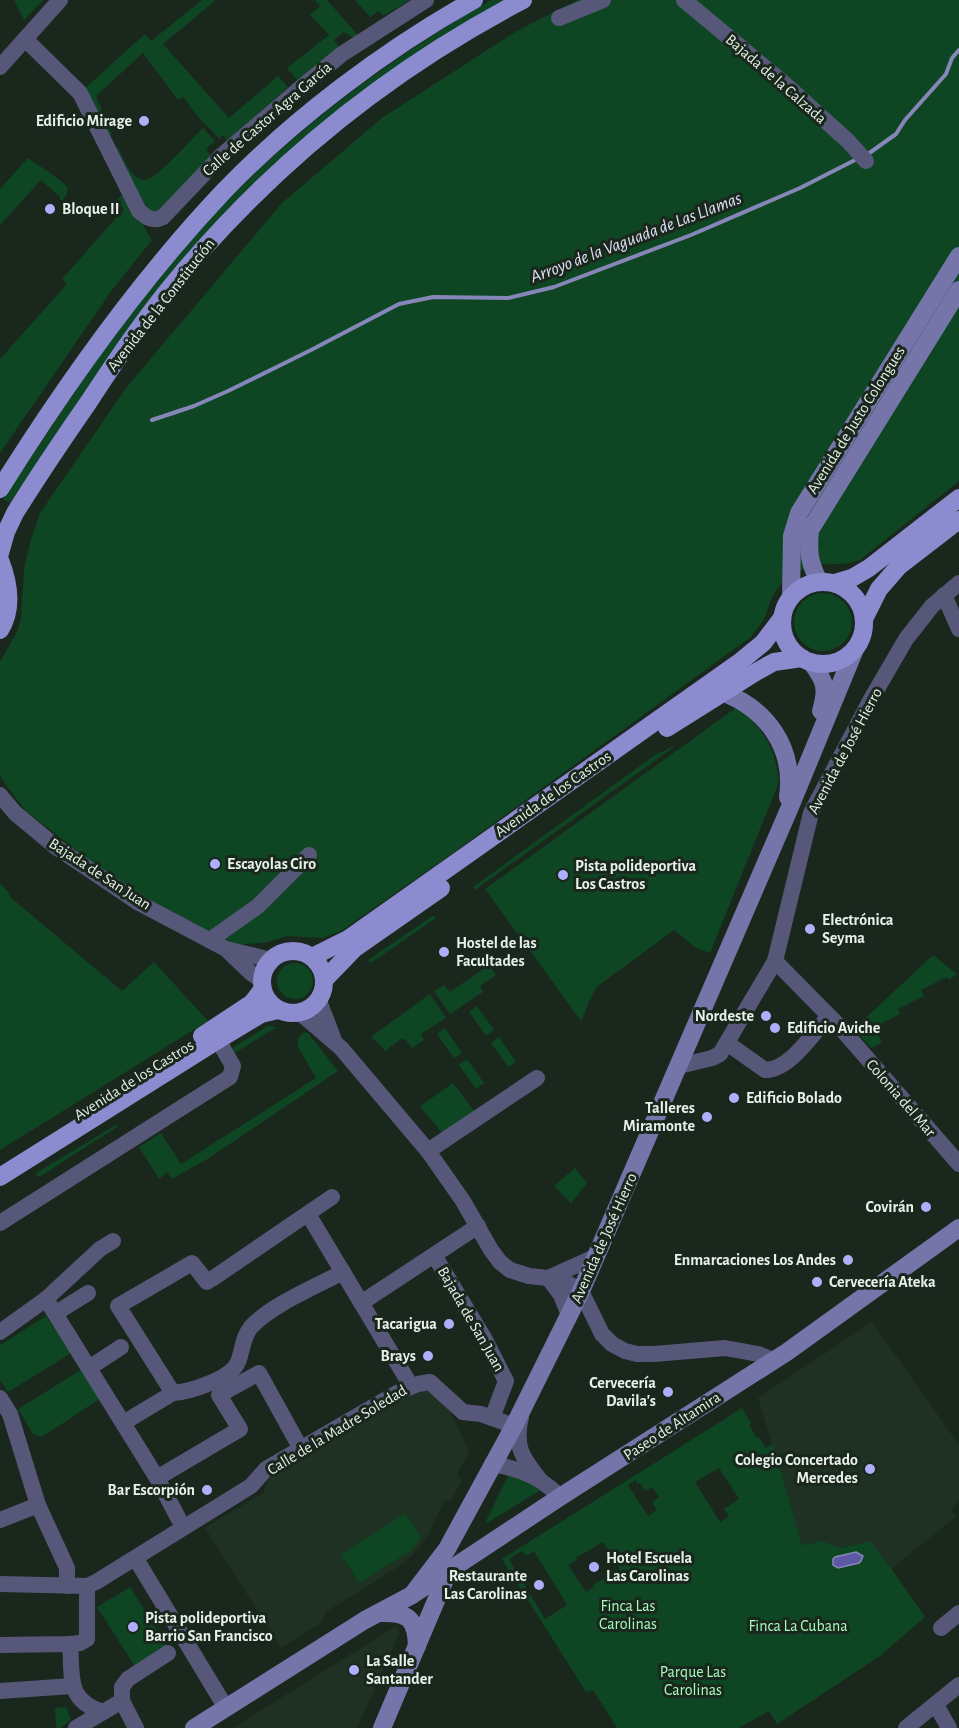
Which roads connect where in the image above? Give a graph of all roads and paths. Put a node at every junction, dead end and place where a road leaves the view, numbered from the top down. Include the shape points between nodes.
1 (60, 0) edge
2 (426, 0) edge
3 (474, 0) edge
4 (523, 0) edge
5 (603, 0) edge
6 (684, 0) edge
7 (559, 18) dead end
8 (25, 39) junction
9 (0, 67) edge
10 (866, 160) dead end
11 (959, 256) edge
12 (959, 290) edge
13 (0, 489) edge
14 (959, 498) edge
15 (959, 520) edge
16 (0, 553) edge
17 (0, 560) edge
18 (827, 582) junction
19 (959, 583) edge
20 (944, 595) junction
21 (791, 596) junction
22 (782, 618) junction
23 (864, 619) junction
24 (959, 629) edge
25 (0, 630) edge
26 (855, 649) junction
27 (807, 660) junction
28 (722, 692) junction
29 (813, 747) junction
30 (0, 795) edge
31 (784, 819) junction
32 (309, 855) dead end
33 (210, 939) junction
34 (226, 949) junction
35 (312, 957) junction
36 (271, 960) junction
37 (775, 961) junction
38 (325, 979) junction
39 (262, 985) junction
40 (319, 1000) junction
41 (278, 1010) junction
42 (300, 1013) junction
43 (829, 1016) junction
44 (218, 1040) junction
45 (335, 1041) junction
46 (727, 1043) junction
47 (679, 1066) junction
48 (537, 1078) dead end
49 (428, 1151) junction
50 (0, 1163) edge
51 (959, 1164) edge
52 (0, 1177) edge
53 (332, 1197) dead end
54 (308, 1214) junction
55 (2, 1217) edge
56 (478, 1226) junction
57 (959, 1228) edge
58 (113, 1241) dead end
59 (434, 1255) junction
60 (597, 1256) junction
61 (343, 1272) junction
62 (548, 1278) junction
63 (581, 1291) junction
64 (88, 1293) dead end
65 (362, 1303) junction
66 (51, 1306) junction
67 (569, 1314) junction
68 (0, 1332) edge
69 (121, 1347) dead end
70 (772, 1360) junction
71 (89, 1368) junction
72 (411, 1386) junction
73 (172, 1393) junction
74 (0, 1398) edge
75 (523, 1407) junction
76 (492, 1418) junction
77 (123, 1424) junction
78 (514, 1426) junction
79 (302, 1449) junction
80 (492, 1464) junction
81 (157, 1478) junction
82 (540, 1480) junction
83 (482, 1481) junction
84 (560, 1497) junction
85 (38, 1504) junction
86 (0, 1520) edge
87 (183, 1527) junction
88 (135, 1559) junction
89 (448, 1572) junction
90 (0, 1584) edge
91 (67, 1586) junction
92 (87, 1586) junction
93 (411, 1595) junction
94 (432, 1612) junction
95 (378, 1613) junction
96 (959, 1613) edge
97 (941, 1628) dead end
98 (70, 1644) junction
99 (0, 1645) edge
100 (417, 1646) junction
101 (168, 1653) dead end
102 (959, 1685) edge
103 (72, 1686) junction
104 (0, 1691) edge
105 (122, 1701) junction
106 (936, 1705) junction
107 (226, 1708) junction
108 (103, 1712) junction
109 (76, 1728) edge
110 (136, 1728) edge
111 (194, 1728) edge
112 (382, 1728) edge
113 (906, 1728) edge
114 (949, 1728) edge

1 - 8 street
2 - 8 street, Calle de Castor Agra García via 342,54 221,156 157,220 139,210 80,93
3 - 13 main road, Avenida de la Constitución via 337,91 225,190 156,267 95,348
4 - 16 main road, Avenida de la Constitución via 430,55 348,112 241,208 177,279 115,363 15,513
5 - 7 street
6 - 10 street, Bajada de la Calzada via 788,86
8 - 9 street
11 - 21 main road, Avenida de Justo Colongues via 798,513 792,536
12 - 18 main road, Avenida de Justo Colongues via 810,530 811,566
14 - 18 main road via 869,568 852,578
15 - 23 main road via 899,566 879,589
17 - 25 main road via 9,598
18 - 21 main road via 804,586
18 - 23 main road via 850,591 860,603
19 - 20 street
20 - 24 street
20 - 37 street, Avenida de José Hierro via 906,639 811,813
21 - 22 main road
22 - 27 main road via 786,642 796,655
22 - 35 main road, Avenida de los Castros via 763,643 741,661 348,939
23 - 26 main road via 863,635
26 - 27 main road via 827,664
26 - 29 main road, Avenida de José Hierro
27 - 28 main road, Avenida de los Castros via 774,662
27 - 29 main road, Avenida de José Hierro via 824,679 826,694 812,737
28 - 31 main road, Avenida de José Hierro via 749,704 779,740 789,775
28 - 38 main road, Avenida de los Castros via 355,948
29 - 31 main road, Avenida de José Hierro
30 - 33 street, Bajada de San Juan via 31,827 81,864 139,903
31 - 47 main road, Avenida de José Hierro
32 - 33 street via 258,906
33 - 34 street, Bajada de San Juan
34 - 36 street, Bajada de San Juan
34 - 39 street, Bajada de San Juan
35 - 36 main road via 291,950
35 - 38 main road
36 - 39 main road via 264,969
37 - 43 street
37 - 46 street, Avenida de José Hierro
38 - 40 main road
39 - 41 main road via 271,1005
39 - 50 main road, Avenida de los Castros via 252,1003
40 - 42 main road
40 - 45 street
41 - 42 main road
41 - 44 main road, Avenida de los Castros via 261,1014
42 - 45 street
43 - 46 street via 794,1055 773,1070 765,1070
43 - 51 street, Colonia del Mar
44 - 52 main road, Avenida de los Castros
44 - 55 street, Avenida de los Castros via 233,1066 230,1077
45 - 49 street
46 - 47 street, Avenida de José Hierro via 711,1059
47 - 60 main road, Avenida de José Hierro
48 - 49 street
49 - 56 street
53 - 54 street
54 - 61 street
54 - 73 street via 209,1281 192,1263 118,1306
56 - 59 street, Bajada de San Juan
56 - 62 street via 500,1262 510,1270
57 - 70 main road, Paseo de Altamira
58 - 66 street via 100,1249
59 - 65 street, Bajada de San Juan
59 - 76 street, Bajada de San Juan via 506,1381
60 - 62 street
60 - 63 main road, Avenida de José Hierro
61 - 65 street
61 - 73 street via 284,1303 251,1327 238,1364 232,1370 195,1389
62 - 63 street
62 - 67 street via 561,1294
63 - 67 main road, Avenida de José Hierro
63 - 70 street via 602,1334 625,1351 654,1354 725,1348
64 - 66 street
65 - 72 street
66 - 68 street
66 - 71 street
67 - 75 main road, Avenida de José Hierro
69 - 71 street
70 - 84 main road, Paseo de Altamira
71 - 77 street
72 - 76 street, Calle de la Madre Soledad via 430,1382 463,1412
72 - 79 street, Calle de la Madre Soledad
73 - 77 street
74 - 85 street via 14,1423
75 - 78 main road, Avenida de José Hierro
75 - 82 street, Avenida de José Hierro via 518,1446
76 - 78 street, Calle de la Madre Soledad
77 - 81 street
78 - 80 main road, Avenida de José Hierro
79 - 81 street via 259,1373 219,1395 240,1430
79 - 87 street, Calle de la Madre Soledad via 266,1469 251,1486
80 - 82 street, Avenida de José Hierro
80 - 83 main road, Avenida de José Hierro
81 - 87 street
82 - 84 street, Avenida de José Hierro
83 - 89 main road, Avenida de José Hierro
83 - 93 main road, Avenida de José Hierro via 447,1549
84 - 89 main road, Paseo de Altamira
85 - 86 street
85 - 91 street via 67,1568
87 - 88 street, Calle de la Madre Soledad
88 - 92 street, Calle de la Madre Soledad
88 - 107 street
89 - 93 main road, Paseo de Altamira
89 - 94 main road, Avenida de José Hierro
90 - 91 street
91 - 92 street
92 - 98 street via 87,1639
93 - 94 main road via 430,1595
93 - 95 main road, Paseo de Altamira
94 - 100 main road, Avenida de José Hierro
95 - 100 main road via 399,1612 411,1620
95 - 107 main road, Paseo de Altamira
96 - 97 street
98 - 99 street
98 - 103 street
100 - 112 main road, Avenida de José Hierro
101 - 105 street via 128,1679 122,1687
102 - 106 street
103 - 104 street
103 - 108 street via 88,1708
105 - 108 street
105 - 110 street
106 - 113 street
106 - 114 street
107 - 111 main road, Paseo de Altamira
108 - 109 street

